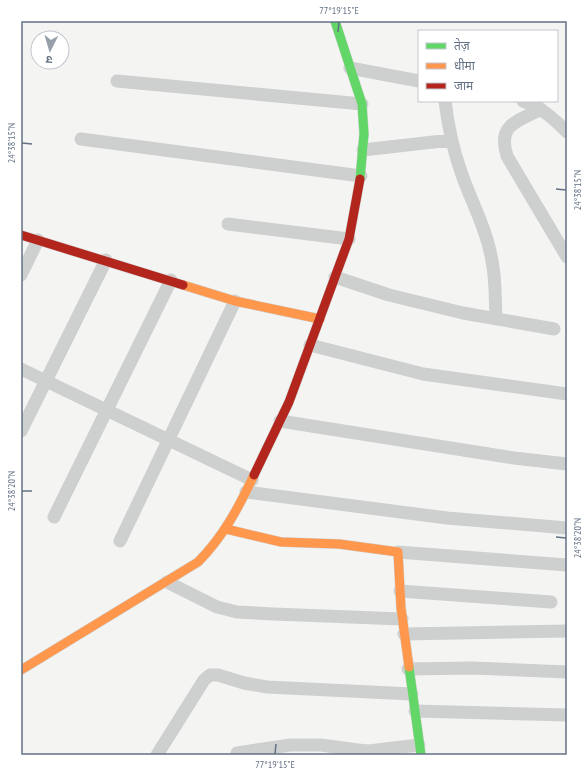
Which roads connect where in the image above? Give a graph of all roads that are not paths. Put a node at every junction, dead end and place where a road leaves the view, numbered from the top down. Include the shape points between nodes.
1 (335, 21) edge
2 (350, 68) junction
3 (117, 81) dead end
4 (418, 81) edge
5 (445, 102) edge
6 (525, 102) edge
7 (362, 104) junction
8 (540, 109) junction
9 (567, 132) edge
10 (82, 139) dead end
11 (451, 140) junction
12 (363, 150) junction
13 (361, 176) junction
14 (228, 224) dead end
15 (21, 235) edge
16 (339, 238) junction
17 (38, 240) junction
18 (567, 257) edge
19 (106, 260) junction
20 (21, 275) edge
21 (335, 277) junction
22 (171, 280) junction
23 (235, 301) junction
24 (320, 319) junction
25 (496, 319) junction
26 (554, 329) dead end
27 (310, 345) junction
28 (21, 369) edge
29 (46, 381) junction
30 (567, 394) edge
31 (107, 410) junction
32 (280, 421) junction
33 (21, 431) edge
34 (169, 440) junction
35 (567, 464) edge
36 (249, 486) junction
37 (54, 517) dead end
38 (567, 528) edge
39 (226, 529) junction
40 (120, 541) dead end
41 (398, 552) junction
42 (567, 565) edge
43 (167, 582) junction
44 (400, 591) junction
45 (551, 602) dead end
46 (402, 619) junction
47 (567, 631) edge
48 (404, 634) junction
49 (408, 669) junction
50 (21, 670) edge
51 (567, 672) edge
52 (412, 694) junction
53 (414, 712) junction
54 (567, 715) edge
55 (420, 750) edge
56 (237, 753) dead end
57 (157, 755) edge

1 - 2 street
2 - 4 street
2 - 7 street
3 - 7 street
5 - 11 street
6 - 8 street
7 - 12 street
8 - 9 street
8 - 18 street via 510,125 503,140 504,147
10 - 13 street
11 - 12 street
11 - 25 street via 492,260
12 - 13 street
13 - 16 street
14 - 16 street
15 - 17 street
16 - 21 street
17 - 19 street
17 - 20 street
19 - 22 street
19 - 29 street
21 - 24 street
21 - 25 street via 389,295
22 - 23 street
22 - 31 street
23 - 24 street
23 - 34 street
24 - 27 street
25 - 26 street
27 - 30 street via 424,374
27 - 32 street
28 - 29 street
29 - 31 street
29 - 33 street
31 - 34 street
31 - 37 street
32 - 35 street
32 - 36 street
34 - 36 street
34 - 40 street
36 - 38 street via 448,518
36 - 39 street
39 - 41 street via 281,542 339,544
39 - 43 street via 198,562
41 - 42 street
41 - 44 street
43 - 46 street via 216,607 237,612
43 - 50 street
44 - 45 street
44 - 46 street
46 - 48 street
47 - 48 street
48 - 49 street
49 - 51 street via 472,668
49 - 52 street
52 - 53 street
52 - 57 street via 267,686 210,675 204,680
53 - 54 street
53 - 55 street
55 - 56 street via 370,751 320,745 290,745

